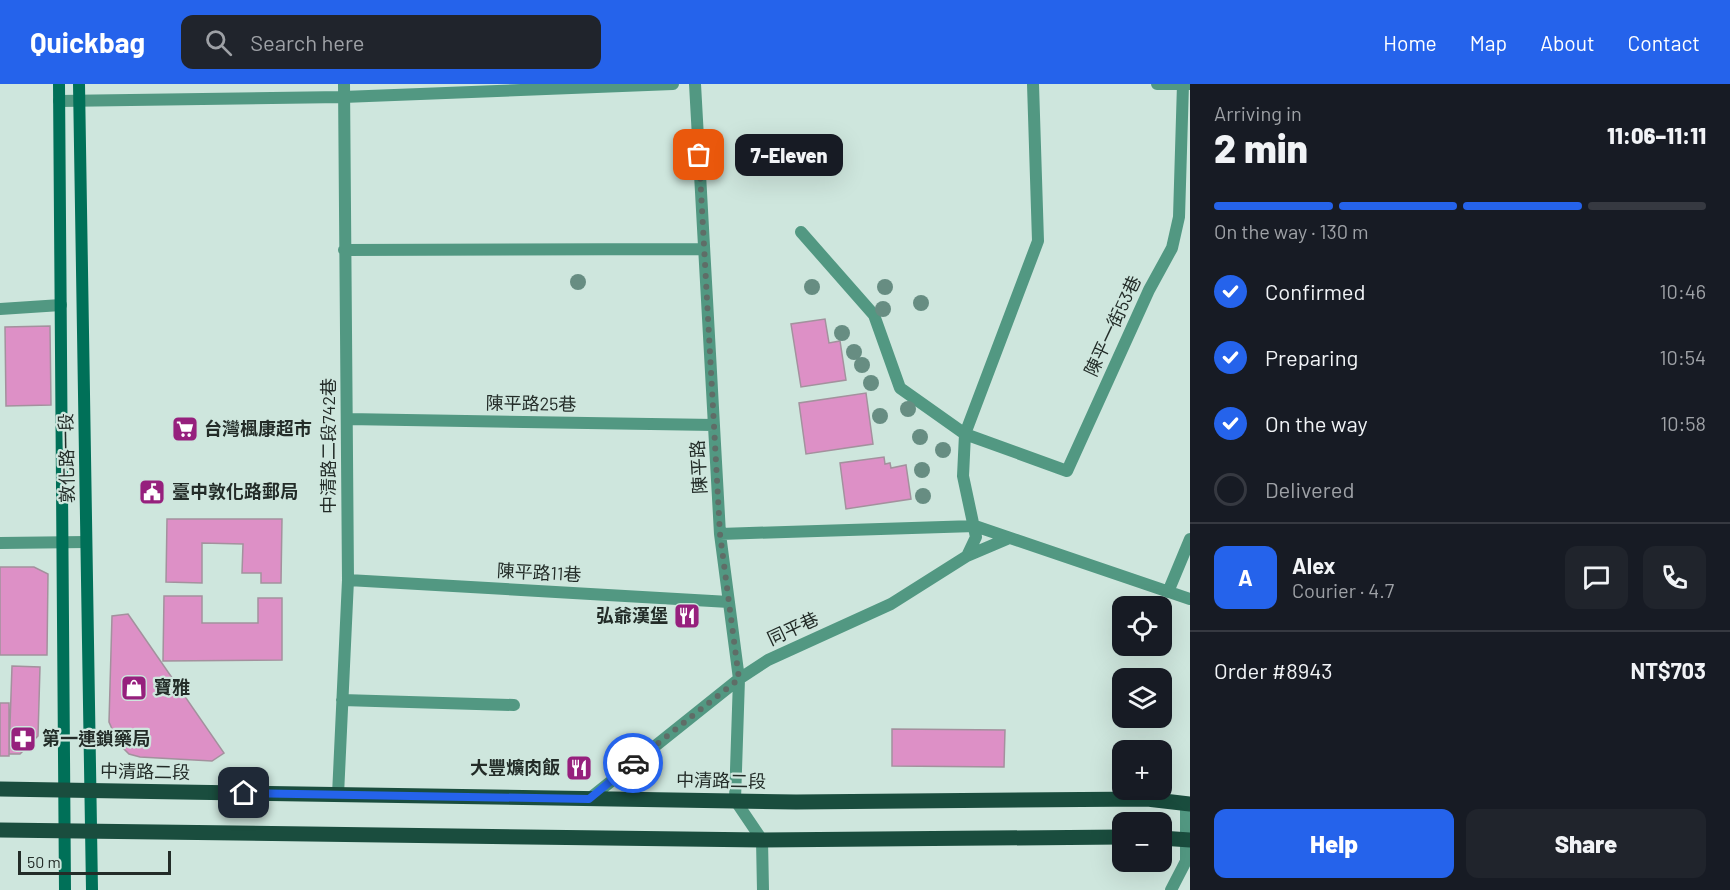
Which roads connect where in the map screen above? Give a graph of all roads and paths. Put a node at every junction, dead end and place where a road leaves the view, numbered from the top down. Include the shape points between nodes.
1 (59, 84) edge
2 (79, 84) edge
3 (673, 84) edge
4 (696, 84) edge
5 (1033, 84) edge
6 (1157, 84) edge
7 (1183, 84) edge
8 (1190, 84) edge
9 (343, 90) edge
10 (79, 100) junction
11 (59, 101) junction
12 (801, 232) dead end
13 (704, 249) junction
14 (344, 250) junction
15 (61, 305) junction
16 (0, 309) edge
17 (347, 419) junction
18 (714, 425) junction
19 (965, 434) junction
20 (975, 526) junction
21 (720, 534) junction
22 (1007, 539) junction
23 (1190, 539) edge
24 (63, 542) junction
25 (86, 542) junction
26 (0, 543) edge
27 (967, 556) junction
28 (348, 580) junction
29 (1168, 592) junction
30 (1190, 599) edge
31 (729, 602) junction
32 (739, 679) junction
33 (342, 700) junction
34 (514, 705) dead end
35 (0, 789) edge
36 (65, 790) junction
37 (90, 790) junction
38 (338, 795) junction
39 (589, 799) junction
40 (735, 800) junction
41 (1188, 803) edge
42 (0, 830) edge
43 (66, 831) junction
44 (90, 831) junction
45 (1112, 837) edge
46 (1172, 839) edge
47 (762, 840) junction
48 (1188, 840) edge
49 (65, 890) edge
50 (92, 890) edge
51 (763, 890) edge
52 (1171, 890) edge

1 - 11 street, 敦化路一段
2 - 10 street, 敦化路一段
3 - 9 street
4 - 13 street, 陳平路
5 - 19 street via 1038,241
6 - 7 street
7 - 8 street
7 - 19 street, 陳平一街53巷 via 1179,217 1172,248 1067,471
9 - 10 street
9 - 14 street, 中清路二段742巷
10 - 11 street
10 - 25 street, 敦化路一段
11 - 15 street, 敦化路一段
12 - 19 street via 874,315 900,388
13 - 14 street
13 - 18 street, 陳平路
14 - 17 street, 中清路二段742巷
15 - 16 street
15 - 24 street, 敦化路一段
17 - 18 street, 陳平路25巷
17 - 28 street, 中清路二段742巷
18 - 21 street, 陳平路
19 - 20 street via 963,476
20 - 21 street
20 - 22 street
20 - 27 street via 976,537
21 - 31 street, 陳平路
22 - 27 street, 同平巷
22 - 29 street
23 - 29 street
24 - 25 street
24 - 26 street
24 - 36 street, 敦化路一段
25 - 37 street, 敦化路一段
27 - 32 street, 同平巷 via 891,604 768,660
28 - 31 street, 陳平路11巷
28 - 33 street, 中清路二段742巷
29 - 30 street
31 - 32 street, 陳平路
32 - 39 street, 同平巷
32 - 40 street, 陳平路
33 - 34 street
33 - 38 street, 中清路二段742巷
35 - 36 main road, 中清路二段
36 - 37 main road, 中清路二段
36 - 43 street, 敦化路一段
37 - 38 main road, 中清路二段
37 - 44 street, 敦化路一段
38 - 39 main road, 中清路二段
39 - 40 main road, 中清路二段
40 - 41 main road, 中清路二段 via 1147,799
40 - 47 street
41 - 48 street
42 - 43 main road
43 - 44 main road
43 - 49 street, 敦化路一段
44 - 47 main road
44 - 50 street, 敦化路一段
45 - 47 main road
46 - 48 main road
47 - 51 street
48 - 52 street via 1186,861

